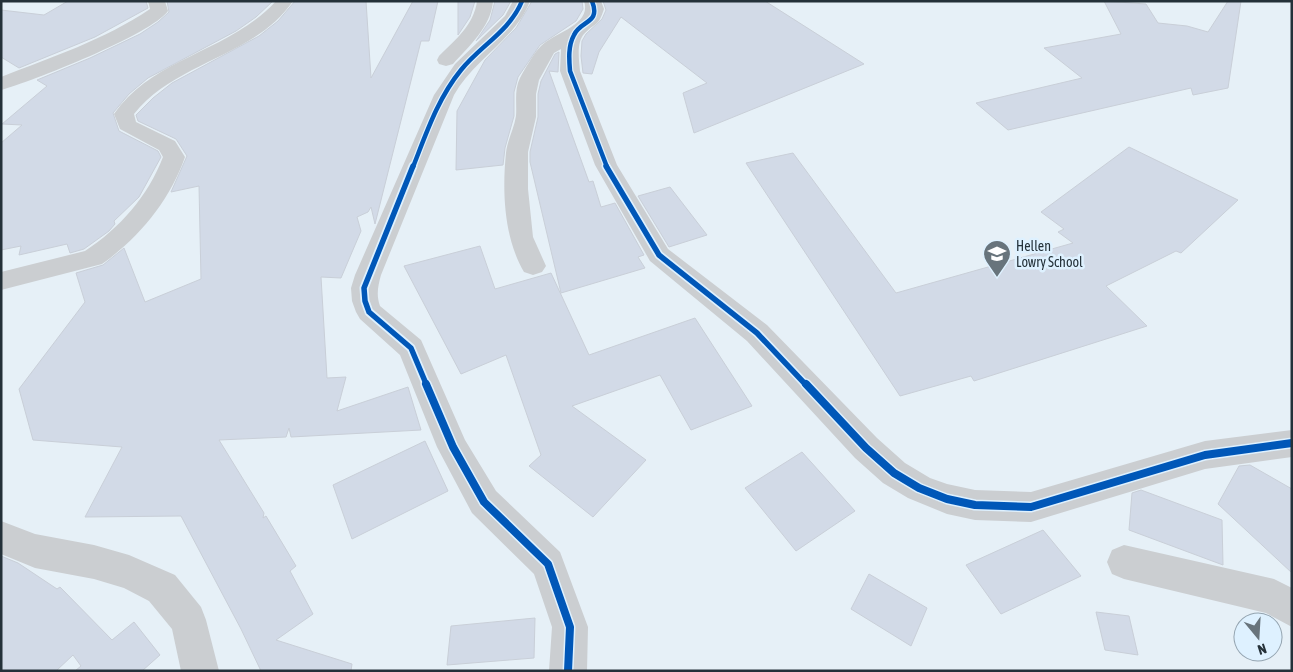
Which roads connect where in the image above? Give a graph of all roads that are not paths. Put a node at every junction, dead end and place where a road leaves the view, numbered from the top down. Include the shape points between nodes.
1 (156, 1) edge
2 (285, 1) edge
3 (485, 1) edge
4 (522, 1) edge
5 (592, 1) edge
6 (576, 31) junction
7 (1, 84) edge
8 (435, 112) junction
9 (534, 266) dead end
10 (1, 280) edge
11 (1292, 443) edge
12 (1, 537) edge
13 (1124, 562) dead end
14 (1292, 609) edge
15 (200, 671) edge
16 (568, 671) edge

1 - 7 street via 159,11 140,26
2 - 10 street via 250,34 149,88 132,102 124,114 126,125 167,146 174,157 158,190 117,241 93,258
3 - 8 street via 486,10 475,27 441,66
4 - 8 street via 512,20 455,76
5 - 6 street via 595,9 591,21
6 - 9 street via 547,50 529,80 526,94 526,117 516,152 517,189 521,237
6 - 11 street via 569,59 570,71 606,165 659,255 758,333 866,448 894,473 919,488 975,505 1031,507 1205,455
8 - 16 street via 368,275 365,301 369,312 411,348 453,447 484,502 548,564 570,627
12 - 15 street via 35,550 130,572 162,588 188,620
13 - 14 street via 1274,597

